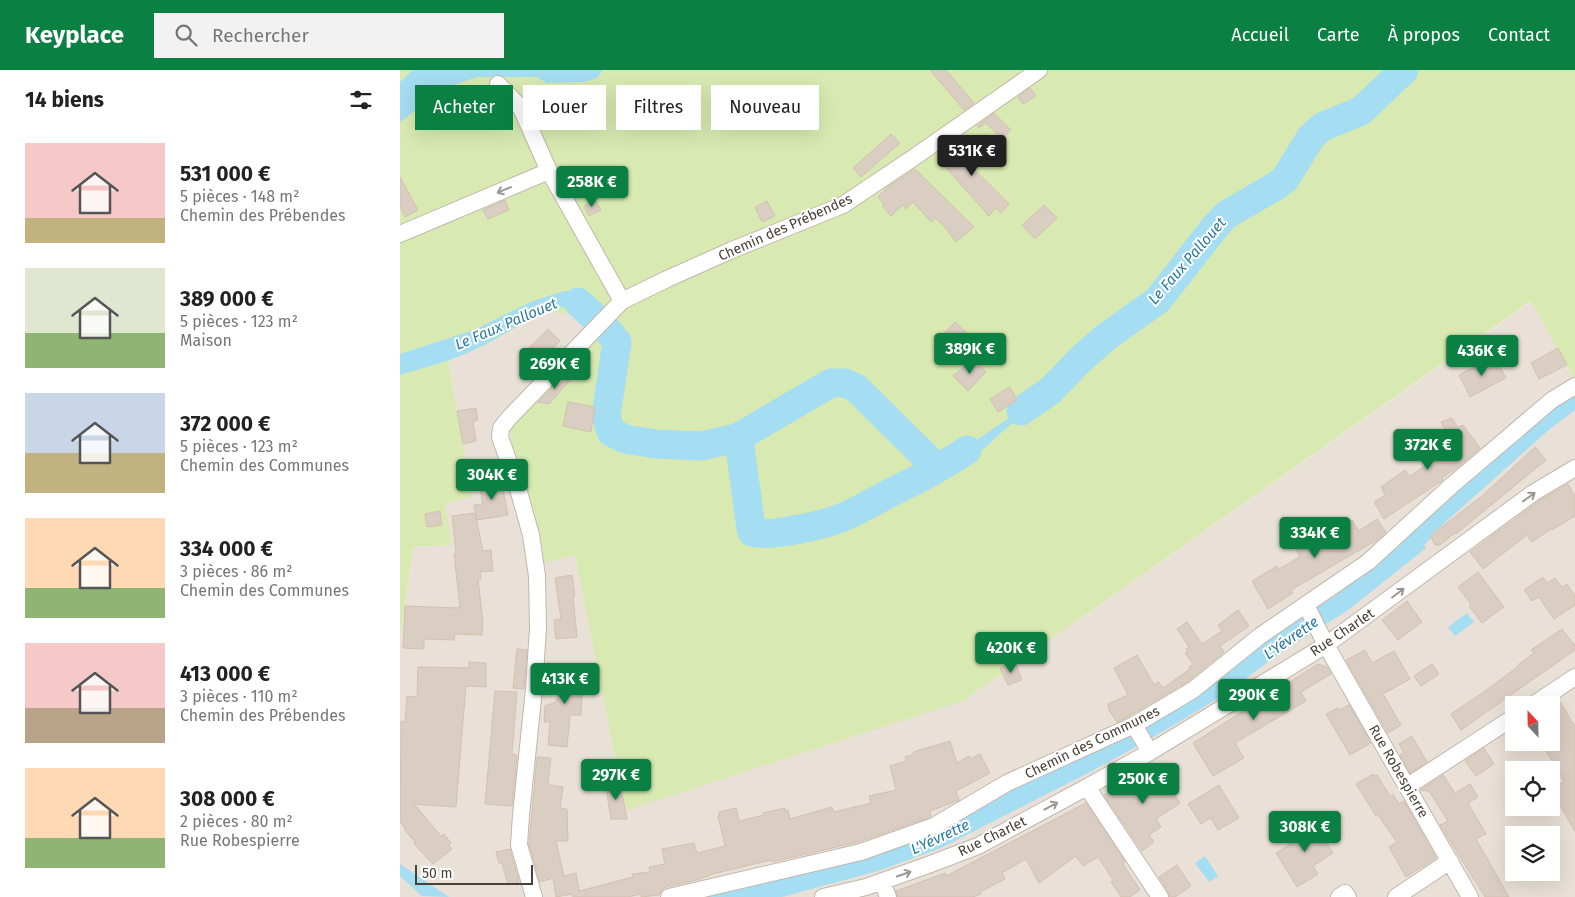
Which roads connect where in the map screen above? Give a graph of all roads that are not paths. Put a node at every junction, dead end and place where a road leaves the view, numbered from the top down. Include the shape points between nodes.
1 (1039, 70) edge
2 (498, 84) dead end
3 (549, 171) junction
4 (400, 234) edge
5 (622, 301) junction
6 (1575, 386) edge
7 (1575, 468) edge
8 (1307, 608) junction
9 (1323, 639) junction
10 (1573, 682) edge
11 (1549, 696) edge
12 (1505, 723) edge
13 (1135, 726) junction
14 (1148, 749) junction
15 (1408, 786) junction
16 (1087, 787) junction
17 (1450, 860) junction
18 (882, 881) junction
19 (534, 897) edge
20 (669, 897) edge
21 (823, 897) edge
22 (888, 897) edge
23 (1160, 897) edge
24 (1339, 897) edge
25 (1348, 897) edge
26 (1396, 897) edge
27 (1470, 897) edge

1 - 5 street, Chemin des Prébendes via 843,204
2 - 3 street via 521,108
3 -> 4 street
3 - 5 street
5 - 19 street, Chemin des Prébendes via 501,428 500,437 531,536 537,576 534,689 519,845
6 - 8 street, Chemin des Communes via 1530,418 1368,562
9 -> 7 street, Rue Charlet via 1533,493
8 - 9 street, Rue Robespierre
8 - 13 street, Chemin des Communes via 1260,636 1193,690
9 - 14 street, Rue Charlet
9 - 15 street, Rue Robespierre
10 - 11 street
12 - 15 street
13 - 14 street
13 - 20 street, Chemin des Communes via 1007,782 934,826 861,852
14 - 16 street, Rue Charlet
15 - 17 street, Rue Robespierre
18 -> 16 street, Rue Charlet via 978,846
16 - 23 street
17 - 26 street
17 - 27 street, Rue Robespierre
18 - 21 street, Rue Charlet
18 - 22 street
24 - 25 street via 1345,893

